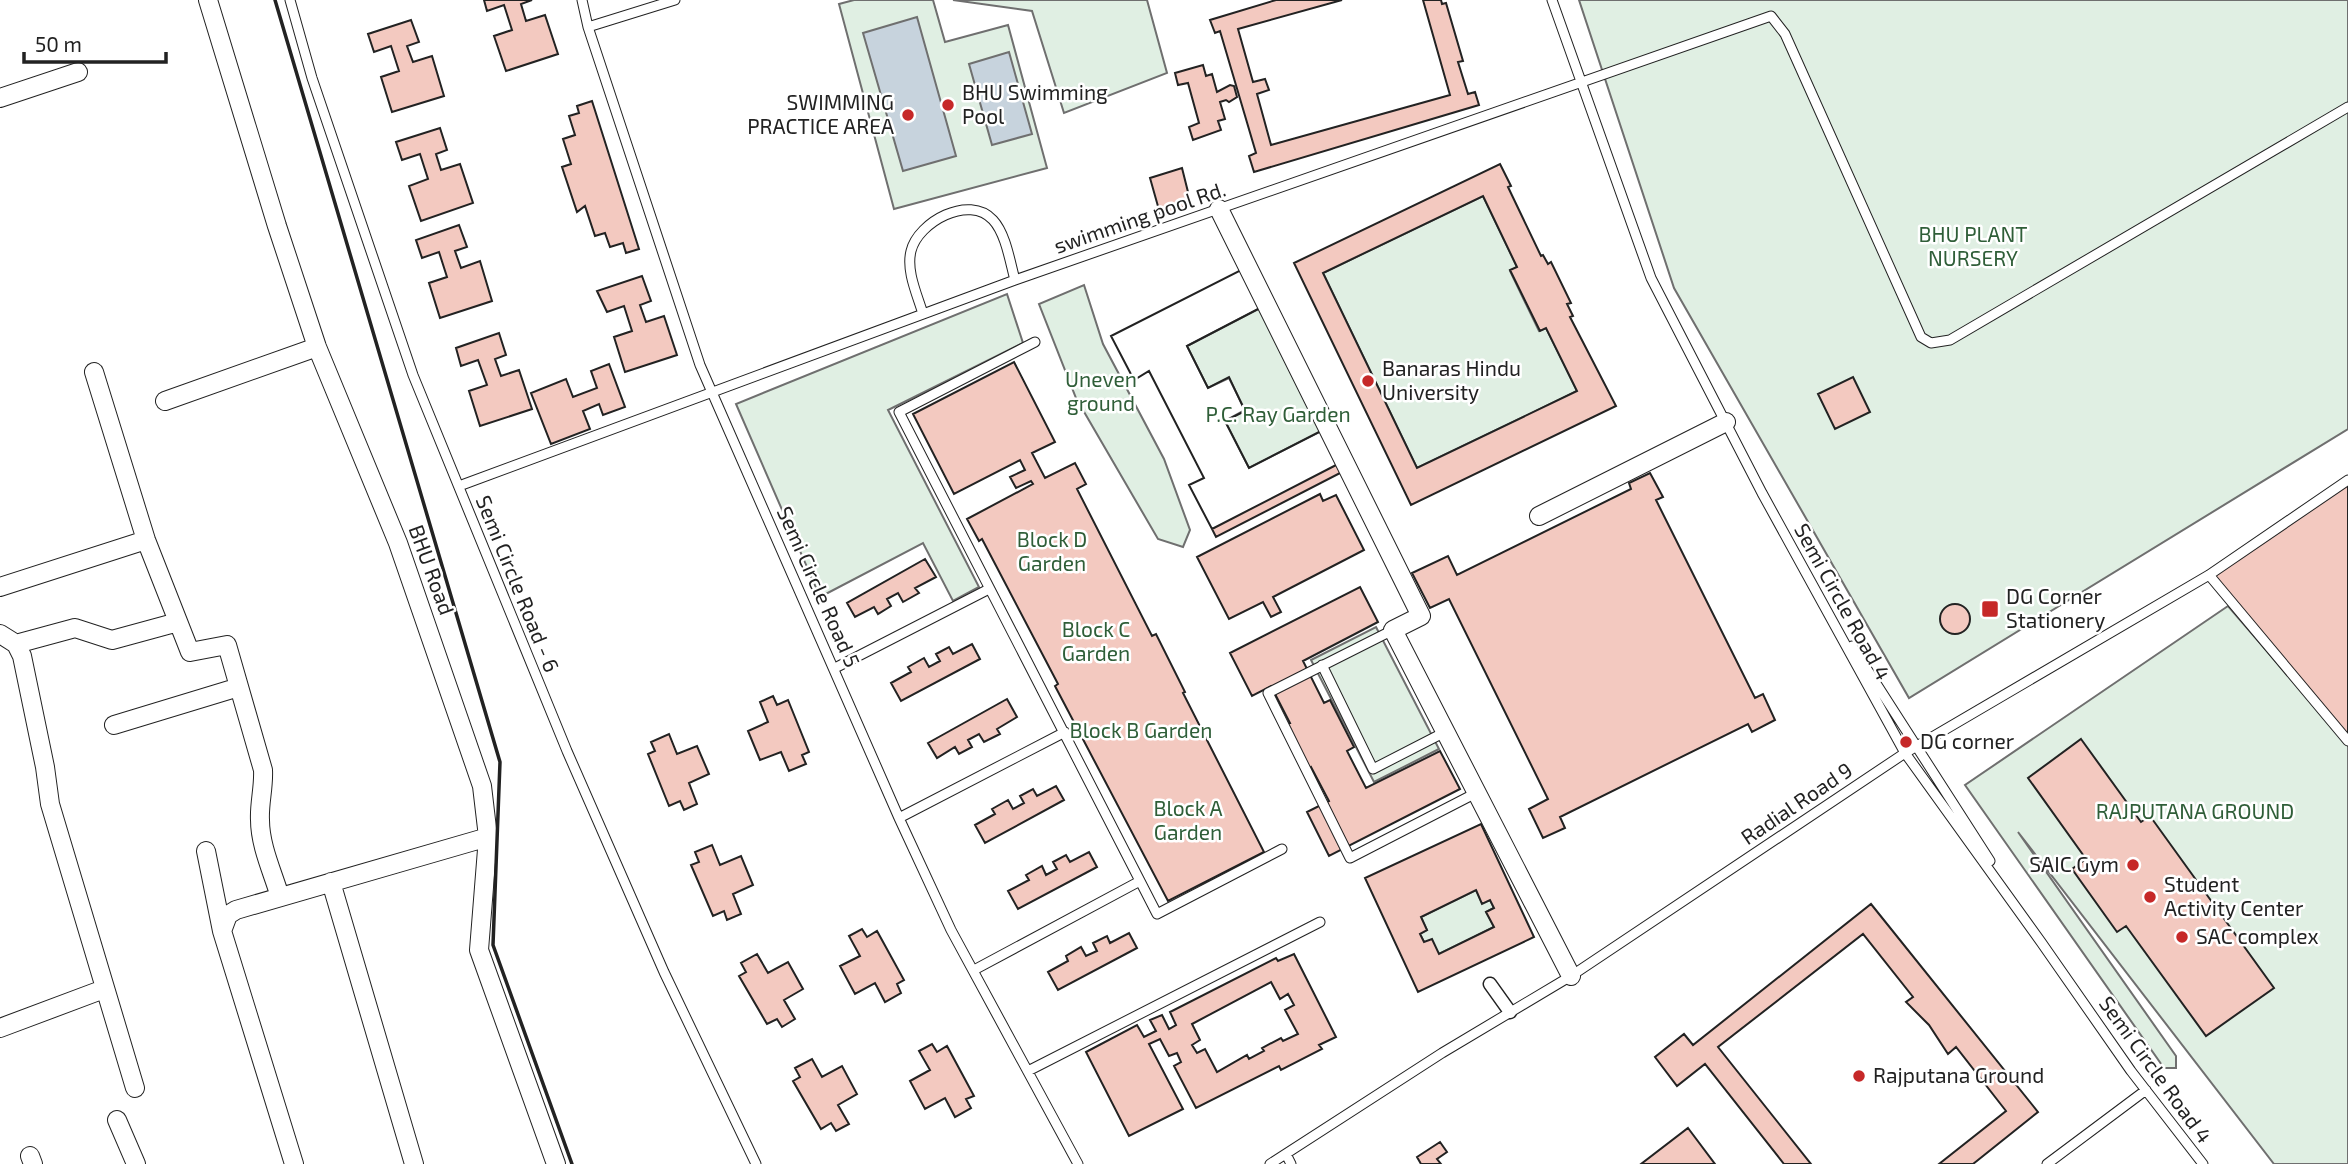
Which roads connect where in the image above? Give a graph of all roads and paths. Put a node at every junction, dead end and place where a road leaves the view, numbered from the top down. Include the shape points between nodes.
1 (208, 0) edge
2 (289, 0) edge
3 (582, 0) edge
4 (675, 0) edge
5 (1552, 0) edge
6 (588, 27) junction
7 (78, 72) dead end
8 (1582, 83) junction
9 (0, 98) edge
10 (2348, 107) edge
11 (1219, 209) junction
12 (1016, 280) junction
13 (923, 314) junction
14 (1035, 341) dead end
15 (317, 347) junction
16 (94, 372) dead end
17 (712, 392) junction
18 (165, 401) dead end
19 (1726, 422) junction
20 (2348, 480) edge
21 (459, 486) junction
22 (1539, 516) dead end
23 (146, 540) junction
24 (2209, 575) junction
25 (1808, 576) junction
26 (0, 587) edge
27 (989, 589) junction
28 (178, 622) junction
29 (1393, 629) junction
30 (0, 634) edge
31 (16, 644) junction
32 (1322, 665) junction
33 (835, 668) junction
34 (239, 687) junction
35 (114, 725) dead end
36 (1065, 732) junction
37 (1445, 732) junction
38 (2348, 741) edge
39 (1916, 746) junction
40 (1905, 753) junction
41 (1476, 793) junction
42 (899, 818) junction
43 (488, 837) junction
44 (1282, 849) dead end
45 (206, 851) dead end
46 (1140, 881) junction
47 (331, 882) junction
48 (280, 897) junction
49 (1320, 922) dead end
50 (222, 931) junction
51 (2041, 942) junction
52 (974, 970) junction
53 (1570, 976) junction
54 (1490, 984) dead end
55 (104, 989) junction
56 (1510, 1012) junction
57 (0, 1028) edge
58 (1028, 1071) junction
59 (135, 1088) dead end
60 (2146, 1090) junction
61 (117, 1120) dead end
62 (1286, 1154) junction
63 (136, 1164) edge
64 (294, 1164) edge
65 (414, 1164) edge
66 (556, 1164) edge
67 (757, 1164) edge
68 (1078, 1164) edge
69 (1270, 1164) edge
70 (1292, 1164) edge
71 (2047, 1164) edge
72 (2203, 1164) edge

1 - 15 street, BHU Road
2 - 21 lane, Semi Circle Road - 6 via 409,362
3 - 6 lane, Semi Circle Road 5
4 - 6 lane
5 - 8 lane, Semi Circle Road 4
6 - 17 lane, Semi Circle Road 5
7 - 9 street
8 - 10 lane, swimming pool Rd. via 1771,16 1785,34 1921,337 1931,343 1950,340
8 - 11 lane, swimming pool Rd.
8 - 19 lane, Semi Circle Road 4 via 1651,278
11 - 12 lane, swimming pool Rd.
11 - 29 street via 1421,615
12 - 13 lane, swimming pool Rd.
12 - 13 lane via 992,219 974,209 952,213 929,224 910,253 910,271
13 - 17 lane, swimming pool Rd.
14 - 27 lane via 899,412
15 - 18 street
15 - 43 street, BHU Road via 398,543 482,786
16 - 23 street
17 - 21 lane, swimming pool Rd.
17 - 33 lane, Semi Circle Road 5
19 - 22 street
19 - 25 lane, Semi Circle Road 4
20 - 24 lane, Radial Road 9
21 - 67 lane, Semi Circle Road - 6 via 572,763 664,972
23 - 26 street
23 - 28 street
24 - 38 lane
24 - 39 lane, Radial Road 9
25 - 39 lane
25 - 40 lane, Semi Circle Road 4
27 - 33 lane
27 - 36 lane
28 - 31 street via 112,640 75,628
28 - 34 street via 190,652 227,645
29 - 32 lane
29 - 37 street
30 - 31 street
31 - 55 street via 50,804
32 - 37 lane via 1373,769
32 - 41 lane via 1268,693 1350,858
33 - 42 lane, Semi Circle Road 5
34 - 35 street
34 - 48 street via 264,770 261,834
36 - 42 lane
36 - 46 lane
37 - 41 street
39 - 40 lane, Radial Road 9
39 - 51 lane
40 - 51 lane, Semi Circle Road 4
40 - 53 lane, Radial Road 9
41 - 53 street
42 - 52 lane, Semi Circle Road 5
43 - 47 street
43 - 66 street, BHU Road via 479,950
44 - 46 lane via 1157,914
45 - 50 street
46 - 52 lane
47 - 48 street
47 - 65 street
48 - 50 street via 236,910 228,915
49 - 58 lane
50 - 64 street
51 - 60 lane, Semi Circle Road 4
52 - 58 lane, Semi Circle Road 5
53 - 56 lane, Radial Road 9
54 - 56 street
55 - 57 street
55 - 59 street
56 - 62 lane, Radial Road 9
58 - 68 lane, Semi Circle Road 5
60 - 71 lane
60 - 72 lane, Semi Circle Road 4
61 - 63 street
62 - 69 lane, Radial Road 9
62 - 70 lane

